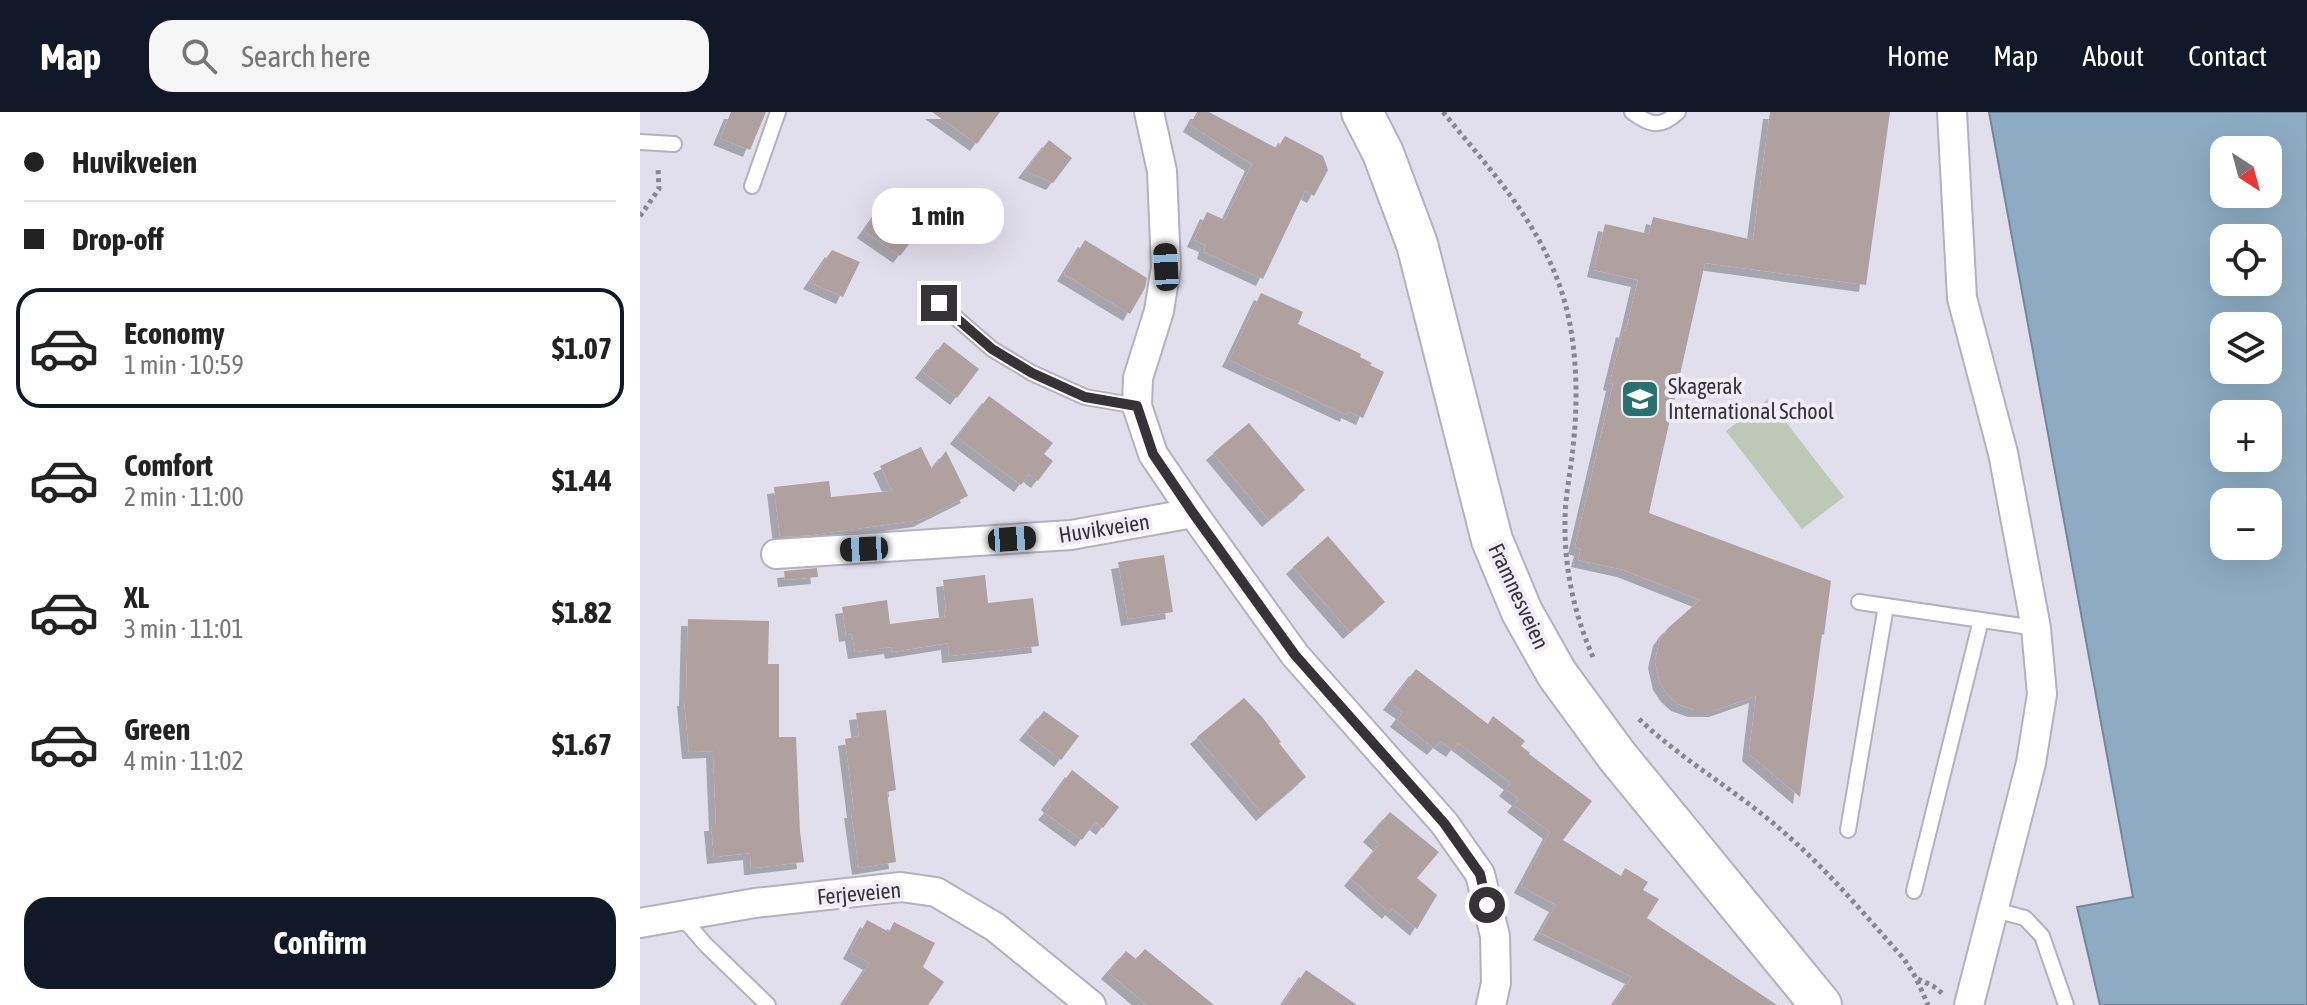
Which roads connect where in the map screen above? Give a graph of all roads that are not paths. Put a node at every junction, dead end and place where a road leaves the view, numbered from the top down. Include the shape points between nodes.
1 (778, 112) edge
2 (1149, 112) edge
3 (1362, 112) edge
4 (1632, 112) edge
5 (1678, 112) edge
6 (1952, 112) edge
7 (640, 142) edge
8 (674, 144) dead end
9 (752, 186) dead end
10 (939, 303) dead end
11 (1137, 406) junction
12 (1193, 513) junction
13 (776, 554) dead end
14 (1859, 602) dead end
15 (1886, 606) junction
16 (1981, 620) junction
17 (2036, 628) junction
18 (1848, 830) dead end
19 (1914, 891) dead end
20 (1995, 910) junction
21 (681, 916) junction
22 (640, 923) edge
23 (1957, 1000) edge
24 (768, 1005) edge
25 (1091, 1005) edge
26 (1491, 1005) edge
27 (1821, 1005) edge
28 (2066, 1005) edge

1 - 9 lane
2 - 11 street via 1162,171 1166,267 1138,378
3 - 27 main road, Framnesveien via 1417,244 1492,540 1522,612 1557,674 1617,756
4 - 5 lane via 1657,124
6 - 17 street via 1962,298 2003,453
7 - 8 lane
10 - 11 lane via 992,349 1032,373 1085,397
11 - 12 street via 1153,454
12 - 13 street, Huvikveien via 1071,535
12 - 26 street via 1295,655 1444,823 1480,874 1495,936
14 - 15 lane
15 - 16 lane
15 - 18 lane
16 - 17 lane
16 - 19 lane
17 - 20 street via 2042,694
20 - 23 street
20 - 28 lane via 2025,918 2042,936
21 - 22 street, Ferjeveien
21 - 24 lane
21 - 25 street, Ferjeveien via 901,887 936,892 995,927

